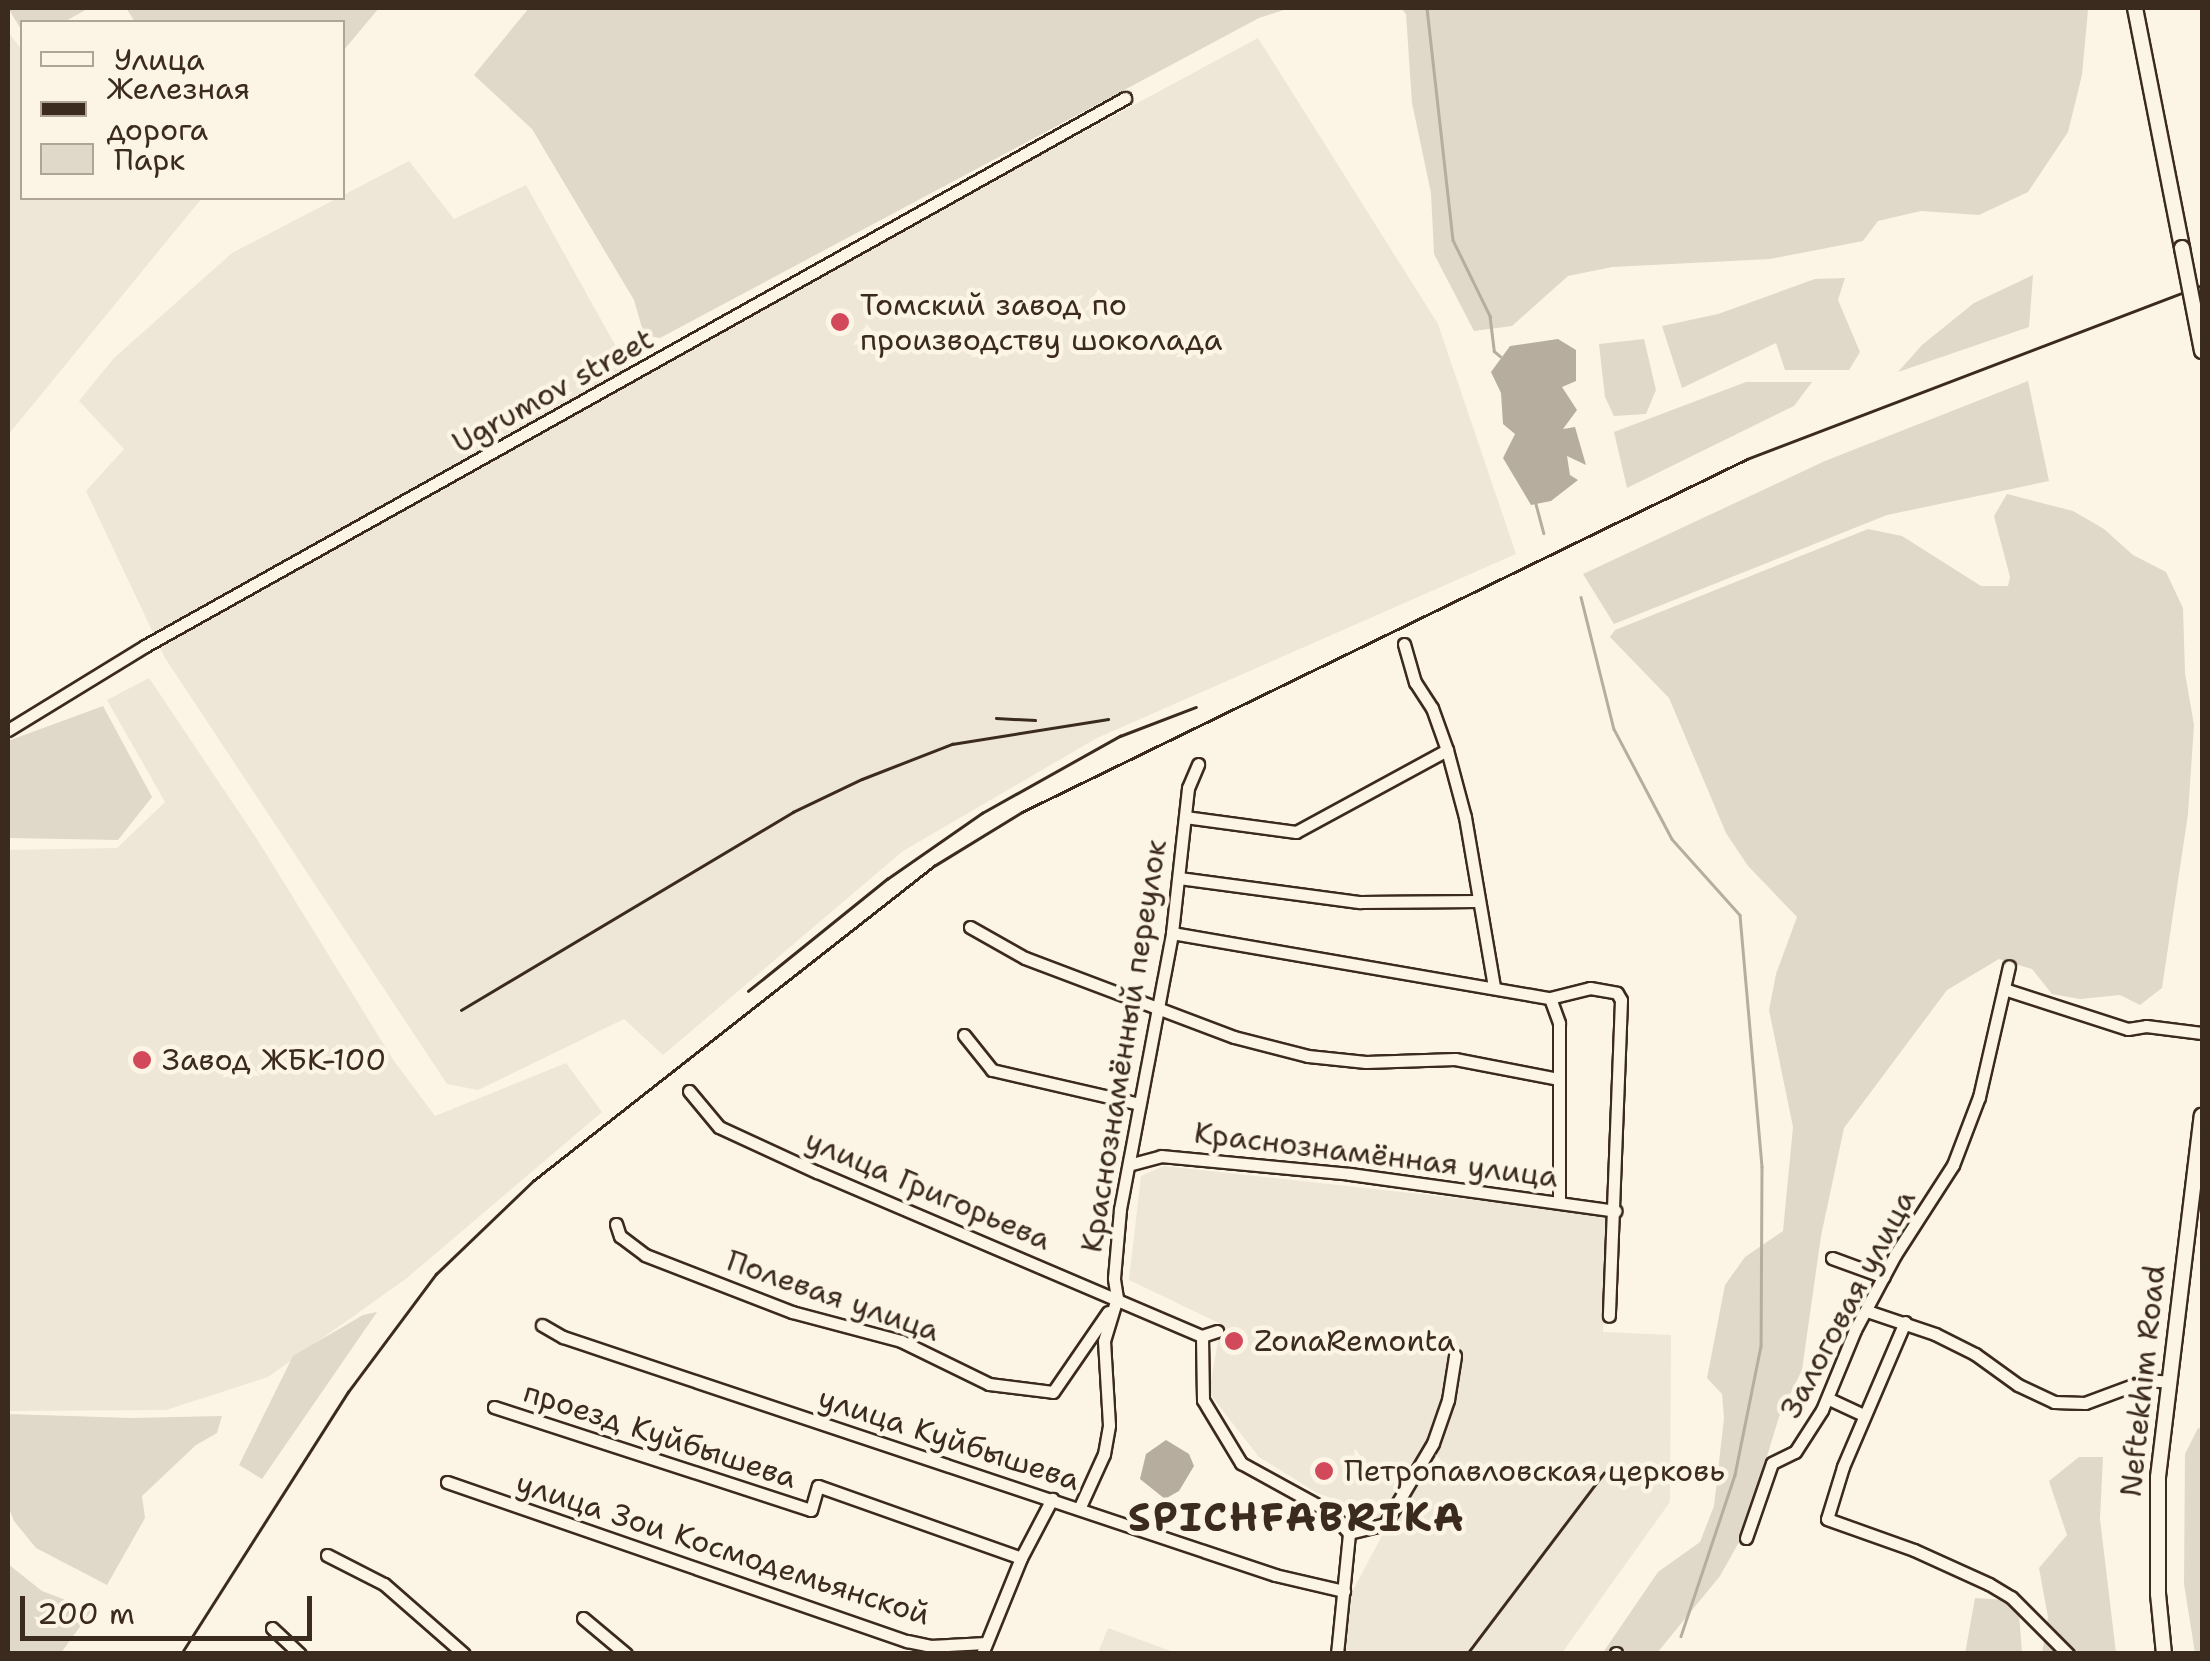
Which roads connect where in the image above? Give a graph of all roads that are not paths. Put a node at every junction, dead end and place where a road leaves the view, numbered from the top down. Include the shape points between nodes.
1 (2135, 8) edge
2 (1125, 98) dead end
3 (2202, 350) edge
4 (1404, 644) dead end
5 (8, 730) edge
6 (1447, 750) junction
7 (1198, 764) dead end
8 (1185, 817) junction
9 (1180, 878) junction
10 (1478, 902) junction
11 (970, 927) dead end
12 (1172, 933) junction
13 (2008, 966) dead end
14 (1494, 987) junction
15 (2004, 989) junction
16 (1550, 998) junction
17 (1157, 1007) junction
18 (2202, 1032) edge
19 (964, 1036) dead end
20 (1558, 1079) junction
21 (688, 1090) dead end
22 (1139, 1104) junction
23 (2202, 1118) edge
24 (1132, 1164) junction
25 (1559, 1201) junction
26 (1616, 1211) junction
27 (616, 1224) dead end
28 (1832, 1258) dead end
29 (1884, 1276) junction
30 (1117, 1298) junction
31 (1866, 1311) junction
32 (1610, 1316) dead end
33 (1905, 1322) junction
34 (542, 1325) dead end
35 (1216, 1331) dead end
36 (1202, 1336) junction
37 (1455, 1356) dead end
38 (2168, 1382) junction
39 (1829, 1399) junction
40 (494, 1407) dead end
41 (1864, 1415) junction
42 (447, 1482) dead end
43 (1052, 1498) junction
44 (1079, 1509) junction
45 (1349, 1533) junction
46 (1746, 1538) dead end
47 (327, 1555) dead end
48 (1021, 1558) junction
49 (1344, 1592) junction
50 (582, 1618) dead end
51 (276, 1632) dead end
52 (984, 1648) edge
53 (300, 1654) edge
54 (464, 1654) edge
55 (626, 1654) edge
56 (1336, 1654) edge
57 (2068, 1654) edge
58 (2164, 1654) edge

1 - 3 main road, bridge
2 - 5 street, Ugrumov street via 144,646
4 - 6 street
6 - 8 street via 1296,832
6 - 10 street
7 - 8 street, Краснознамённый переулок
8 - 9 street, Краснознамённый переулок
9 - 10 street via 1360,902
9 - 12 street, Краснознамённый переулок
10 - 14 street
11 - 17 street via 1025,958
12 - 14 street
12 - 17 street, Краснознамённый переулок
13 - 15 street, Залоговая улица
14 - 16 street
15 - 18 street via 2128,1029
15 - 29 street, Залоговая улица via 1954,1165
16 - 20 street via 1560,1023
16 - 26 street via 1590,988 1621,1000
17 - 20 street via 1308,1056 1455,1060
17 - 22 street, Краснознамённый переулок
19 - 22 street via 992,1070
20 - 25 street
21 - 30 street, улица Григорьева via 719,1127
22 - 24 street, Краснознамённый переулок
23 - 38 main road, Neftekhim Road
24 - 25 street, Краснознамённая улица via 1161,1156
24 - 30 street, Краснознамённый переулок via 1120,1209
25 - 26 street, Краснознамённая улица
26 - 32 street
27 - 30 street, Полевая улица via 620,1236 646,1255 792,1312 901,1341 989,1384 1029,1391 1054,1392
28 - 29 street
29 - 31 street, Залоговая улица
30 - 36 street, улица Григорьева
30 - 44 street, Краснознамённый переулок via 1104,1341 1104,1454
31 - 33 street
31 - 39 street, Залоговая улица
33 - 38 street via 2054,1402 2085,1403 2147,1380
33 - 41 street
34 - 43 street, улица Куйбышева via 563,1338
35 - 36 street
36 - 45 street via 1203,1400 1241,1464 1332,1513
37 - 45 street via 1433,1443 1385,1524
38 - 58 main road, Neftekhim Road via 2156,1542
39 - 41 street
39 - 46 street, Залоговая улица via 1794,1452 1772,1464
40 - 48 street, проезд Куйбышева via 811,1510 818,1486
41 - 57 street via 1828,1519 1989,1584
42 - 52 street, улица Зои Космодемьянской via 906,1641
43 - 44 street, улица Куйбышева
43 - 48 street
44 - 49 street, улица Куйбышева
45 - 49 street
47 - 54 street via 384,1584
48 - 52 street
49 - 56 street
50 - 55 street
51 - 53 street

